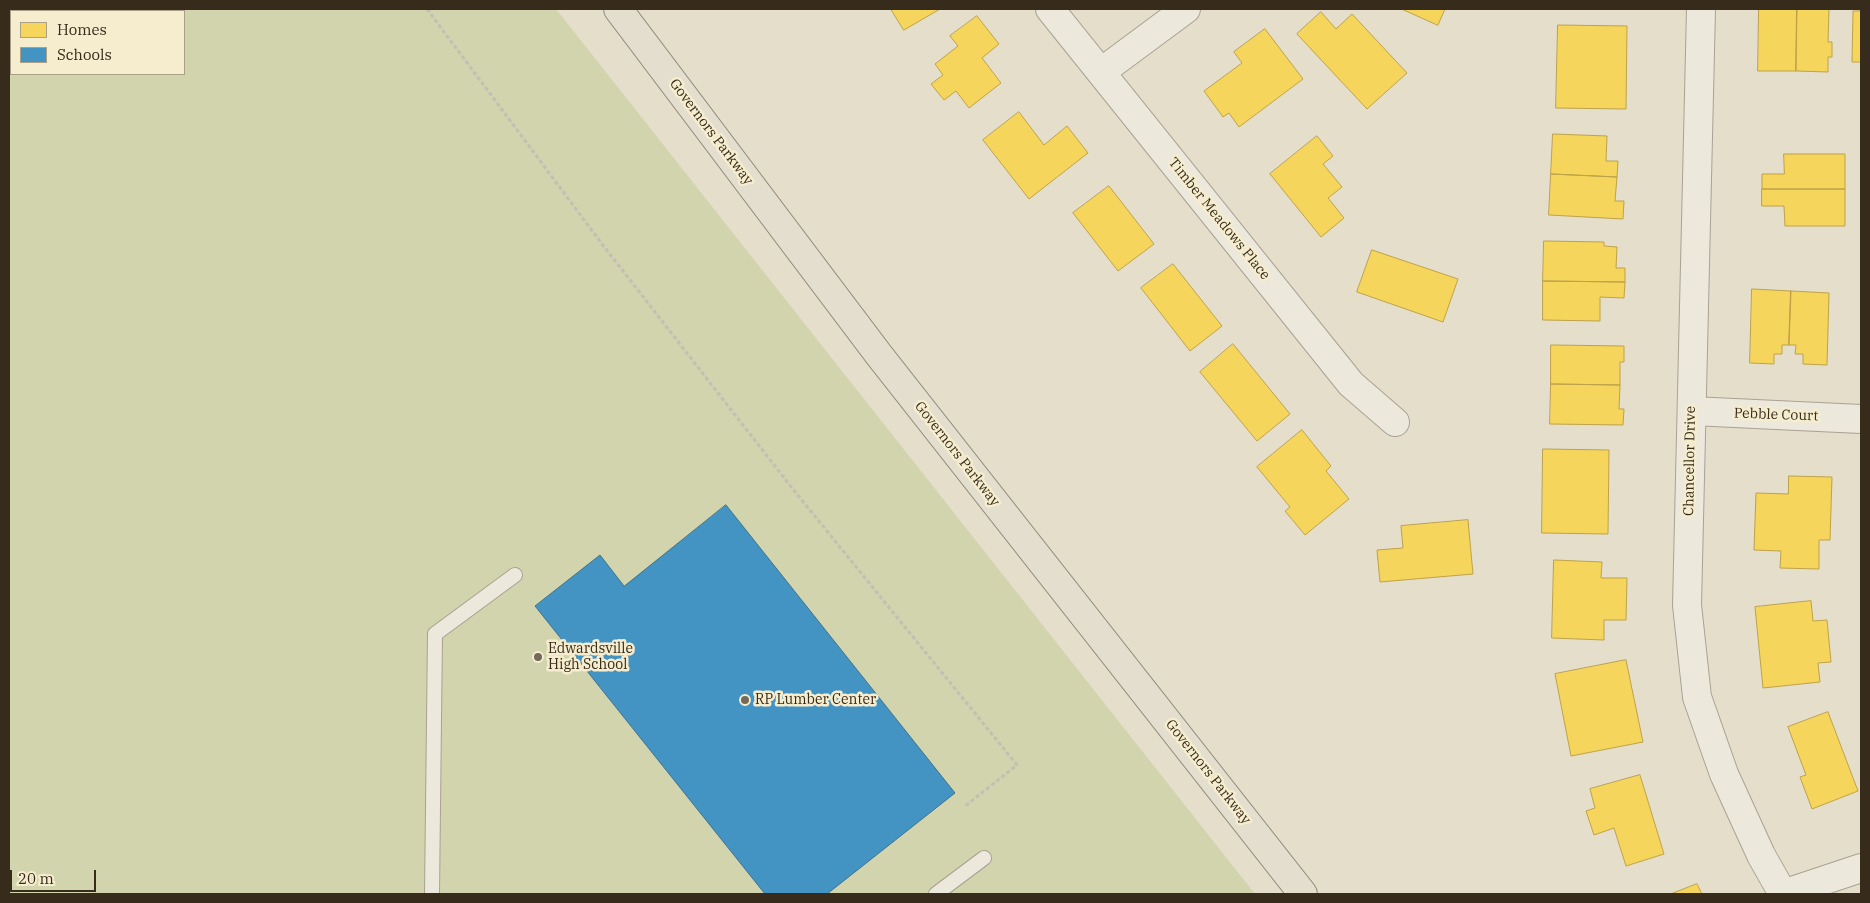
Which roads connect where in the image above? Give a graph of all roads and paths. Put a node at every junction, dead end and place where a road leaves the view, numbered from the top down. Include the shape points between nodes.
1 (427, 9) edge
2 (618, 9) edge
3 (1050, 9) edge
4 (1186, 9) edge
5 (1701, 9) edge
6 (1101, 72) junction
7 (1692, 411) junction
8 (1861, 419) edge
9 (1395, 422) dead end
10 (515, 575) dead end
11 (964, 807) dead end
12 (984, 858) dead end
13 (1861, 868) edge
14 (432, 894) edge
15 (936, 894) edge
16 (1303, 894) edge
17 (1783, 894) edge

1 - 11 path via 602,244 792,488 1016,765
2 - 16 main road, Governors Parkway via 879,355
3 - 6 street, Timber Meadows Place
4 - 6 street
5 - 7 street, Chancellor Drive
6 - 9 street, Timber Meadows Place via 1351,384
7 - 8 street, Pebble Court
7 - 17 street, Chancellor Drive via 1687,606 1697,698 1724,774 1761,855
10 - 14 lane via 435,634
12 - 15 lane
13 - 17 street

